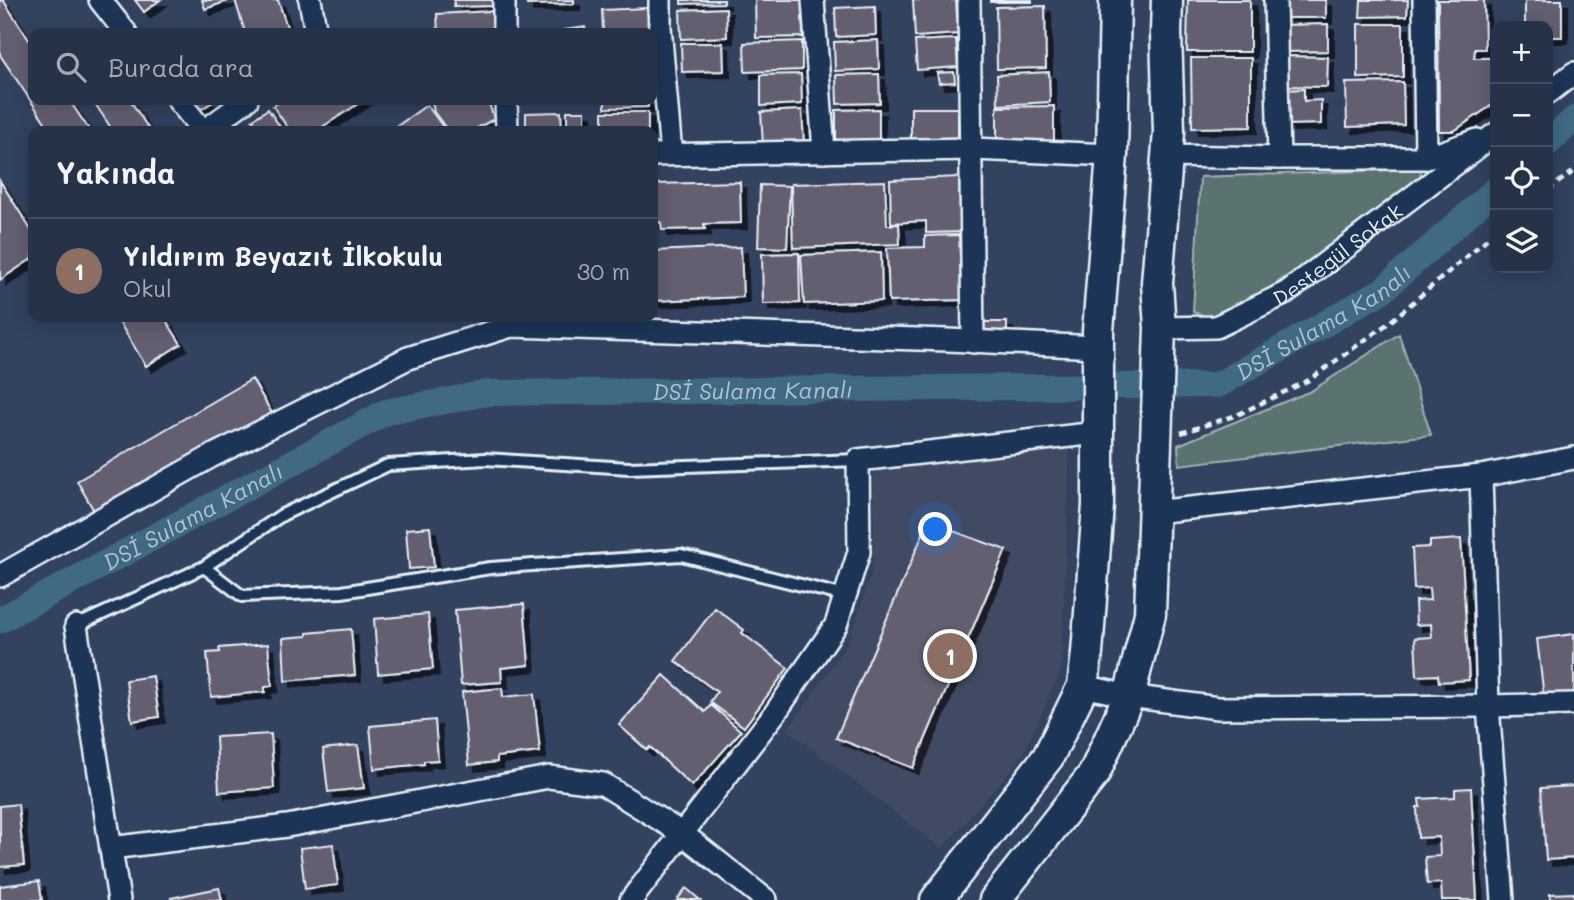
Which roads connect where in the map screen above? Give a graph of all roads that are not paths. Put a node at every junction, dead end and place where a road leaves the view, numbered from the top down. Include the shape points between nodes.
1 (100, 0) edge
2 (310, 0) edge
3 (504, 0) edge
4 (660, 0) edge
5 (813, 0) edge
6 (969, 0) edge
7 (1115, 0) edge
8 (1167, 0) edge
9 (1275, 0) edge
10 (1424, 0) edge
11 (122, 28) edge
12 (315, 28) edge
13 (504, 28) edge
14 (1574, 73) edge
15 (1553, 89) edge
16 (182, 105) edge
17 (240, 105) edge
18 (506, 105) edge
19 (199, 126) edge
20 (210, 126) edge
21 (507, 126) edge
22 (1490, 136) edge
23 (1490, 138) edge
24 (972, 149) junction
25 (824, 152) junction
26 (662, 155) edge
27 (1112, 155) junction
28 (1167, 156) junction
29 (1279, 158) junction
30 (1426, 158) junction
31 (508, 322) edge
32 (533, 322) edge
33 (974, 342) junction
34 (1160, 342) junction
35 (1097, 352) junction
36 (1097, 421) junction
37 (1574, 458) edge
38 (858, 460) junction
39 (1481, 476) junction
40 (1154, 512) junction
41 (204, 567) junction
42 (0, 576) edge
43 (845, 596) junction
44 (76, 626) joint
45 (1083, 687) junction
46 (1129, 696) junction
47 (1574, 704) edge
48 (1488, 706) junction
49 (683, 834) junction
50 (111, 848) junction
51 (119, 900) edge
52 (631, 900) edge
53 (766, 900) edge
54 (936, 900) edge
55 (995, 900) edge
56 (1503, 900) edge

1 - 11 street
2 - 12 street
3 - 13 street
4 - 26 street
5 - 25 street
6 - 24 street
7 - 27 main road
8 - 28 main road
9 - 29 street
10 - 30 street
14 - 15 street
16 - 19 street
17 - 20 street
18 - 21 street
22 - 30 street
23 - 34 street, Destegül Sokak via 1286,293 1216,327
24 - 25 street
24 - 27 street
24 - 33 street
25 - 26 street
27 - 35 main road
28 - 29 street
28 - 34 main road via 1157,283
29 - 30 street
31 - 42 street via 408,358 212,456
32 - 33 street
33 - 35 street
34 - 40 main road
35 - 36 main road
36 - 38 street
36 - 45 main road via 1098,505
37 - 39 street
38 - 41 lane via 629,468 485,459 388,465 282,515
38 - 43 street via 859,552
39 - 40 street
39 - 48 street
40 - 46 main road via 1150,614
41 - 43 lane via 242,596 342,592 490,568 681,555
41 - 44 lane
43 - 49 street via 836,625
44 - 50 street
45 - 46 street
45 - 54 main road via 1048,757
46 - 48 street via 1218,708
46 - 55 main road via 1094,774
47 - 48 street
48 - 56 street
49 - 50 street via 603,784 549,777 287,826
49 - 52 street
49 - 53 street
50 - 51 street

